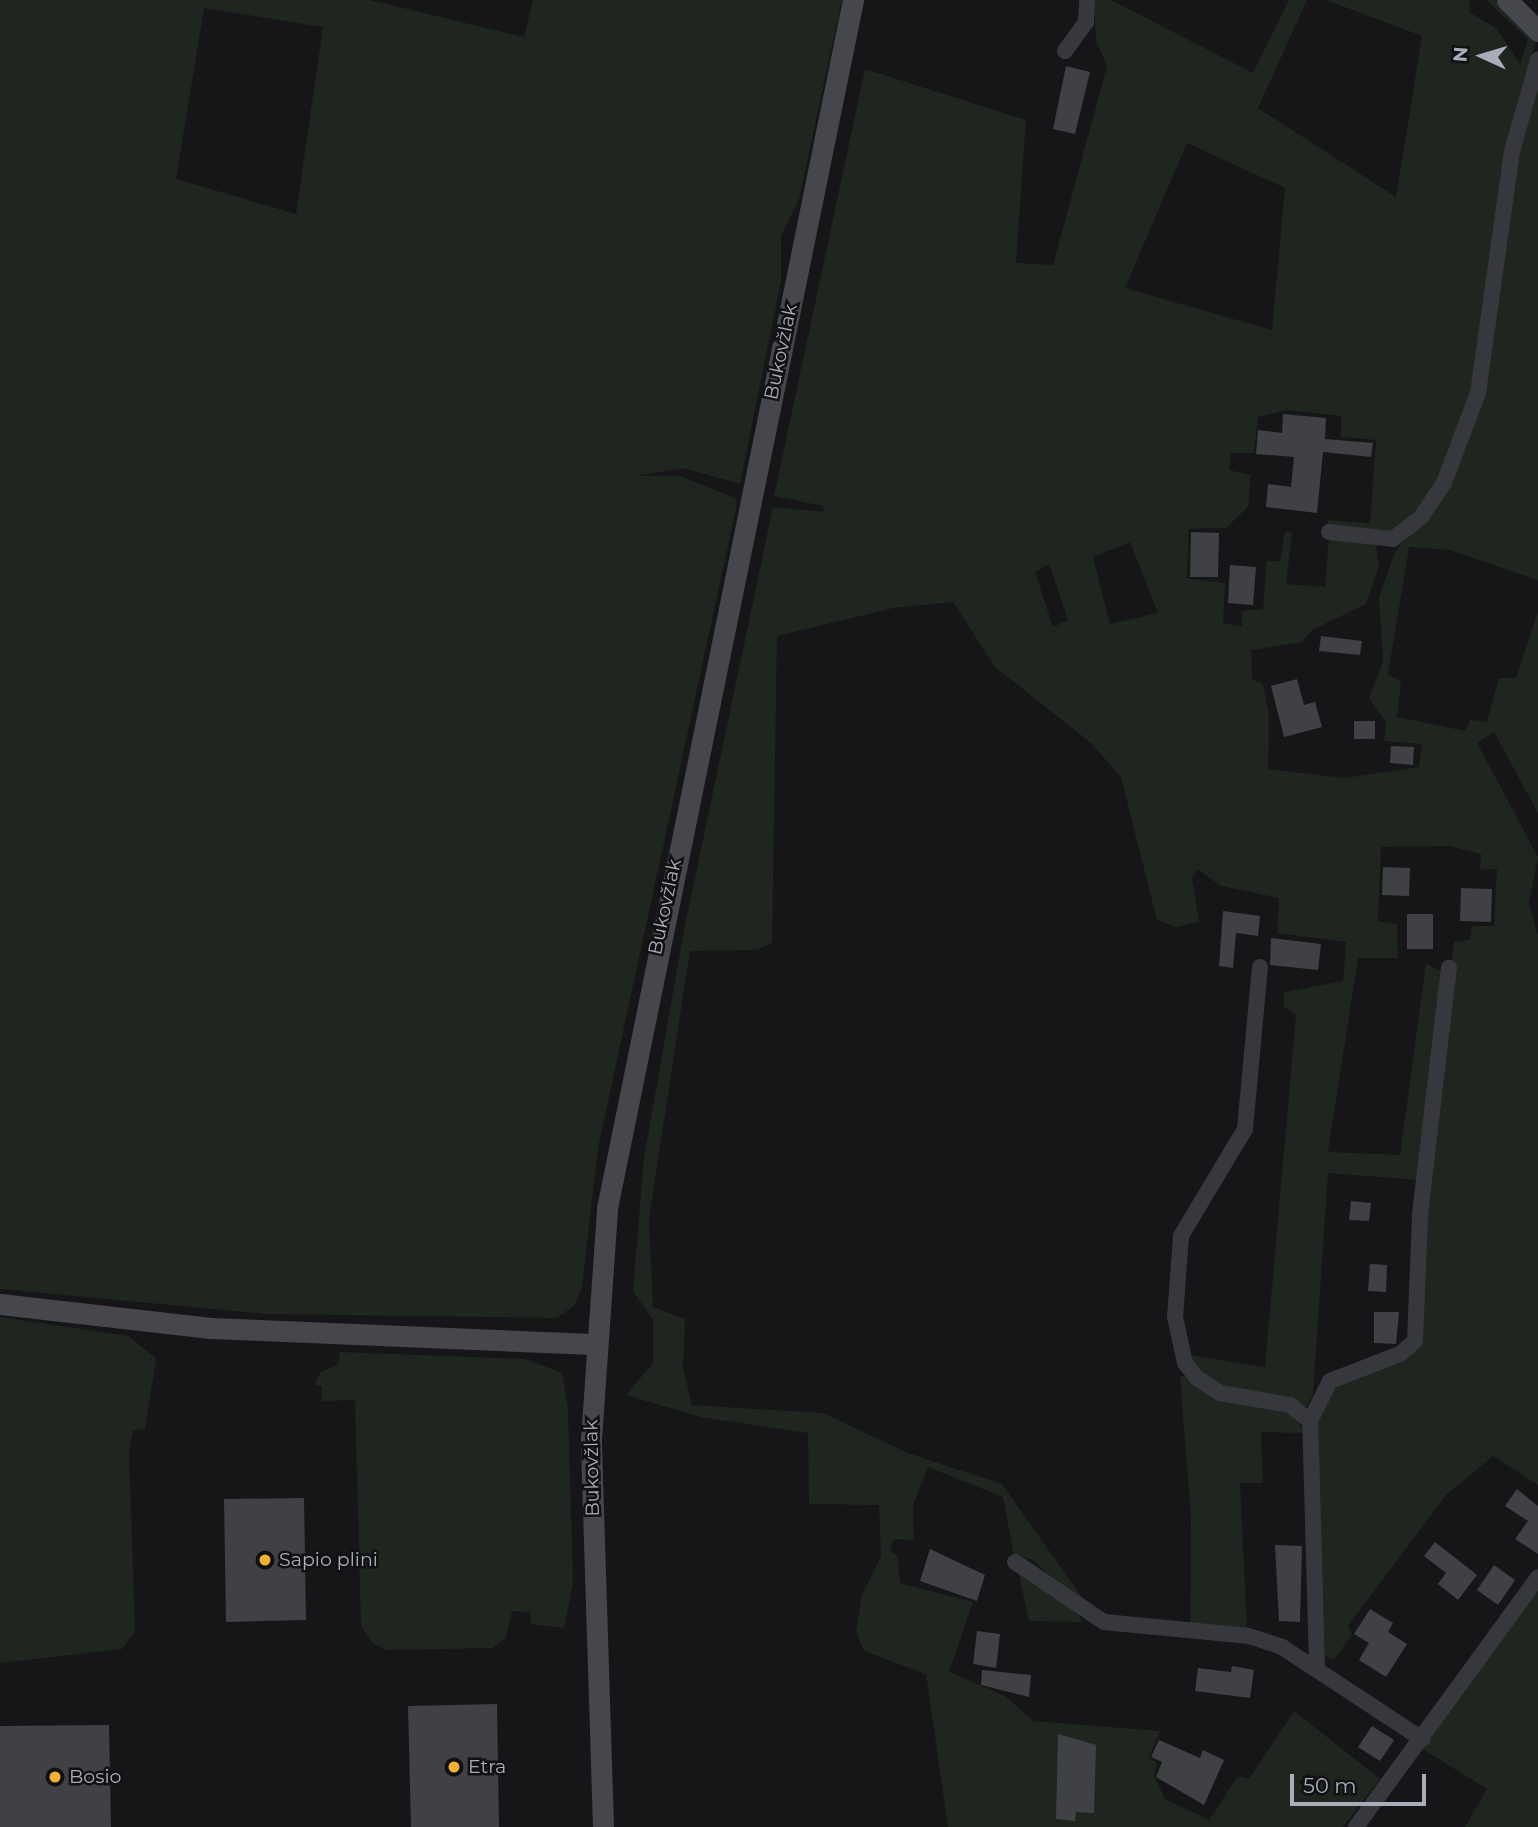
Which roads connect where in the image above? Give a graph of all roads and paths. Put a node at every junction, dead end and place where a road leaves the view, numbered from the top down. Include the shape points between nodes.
1 (853, 0) edge
2 (1087, 0) edge
3 (1507, 0) edge
4 (1538, 31) edge
5 (1065, 51) dead end
6 (1538, 60) edge
7 (1329, 533) dead end
8 (1260, 967) dead end
9 (1449, 968) dead end
10 (0, 1304) edge
11 (593, 1344) junction
12 (1310, 1421) junction
13 (1015, 1562) dead end
14 (1538, 1577) edge
15 (1317, 1665) junction
16 (1422, 1739) junction
17 (603, 1827) edge
18 (1356, 1827) edge

1 - 11 main road, Bukovžlak via 637,1039 607,1208
2 - 5 street via 1086,22
3 - 4 main road
6 - 7 street via 1512,151 1478,393 1444,483 1421,517 1393,539
8 - 12 street via 1245,1129 1181,1236 1175,1317 1183,1356 1197,1378 1220,1393 1290,1405
9 - 12 street via 1420,1214 1415,1341 1400,1354 1330,1381
10 - 11 main road via 211,1328
11 - 17 main road, Bukovžlak
12 - 15 street
13 - 15 street via 1104,1622 1249,1636
14 - 16 street
15 - 16 street
16 - 18 street

